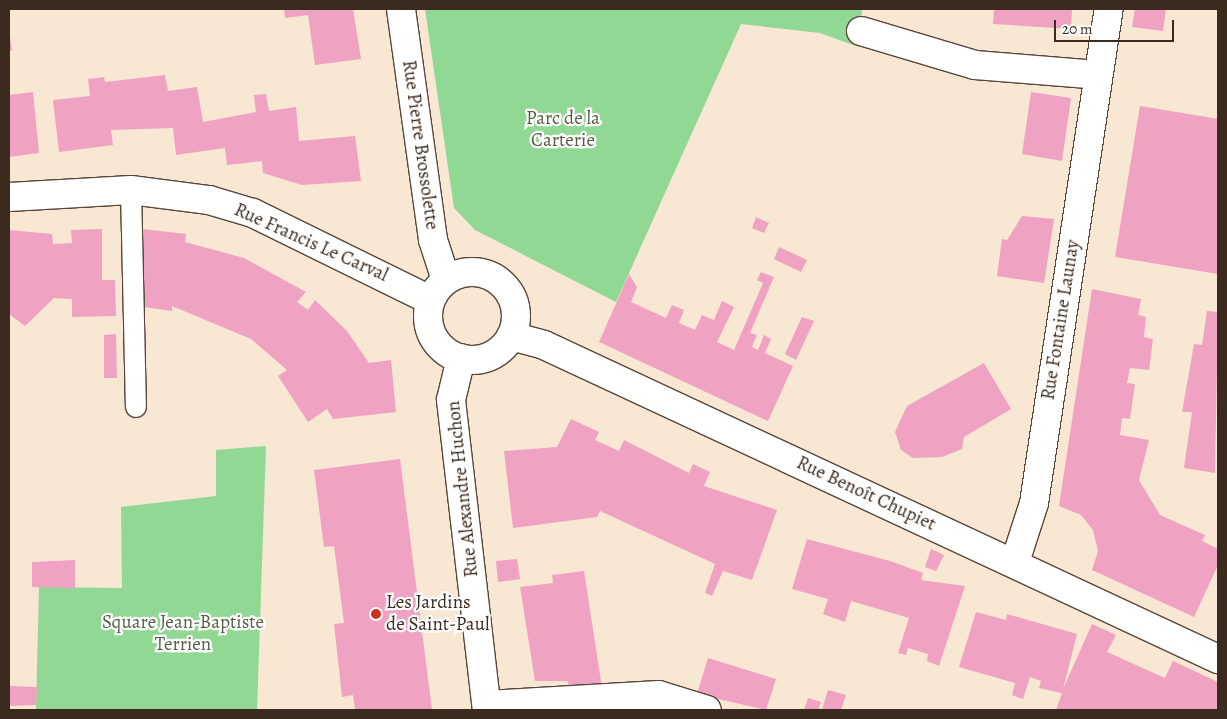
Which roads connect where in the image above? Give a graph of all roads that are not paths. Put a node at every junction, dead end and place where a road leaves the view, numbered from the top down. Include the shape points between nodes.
1 (401, 9) edge
2 (1109, 9) edge
3 (861, 31) dead end
4 (1098, 75) junction
5 (131, 190) junction
6 (9, 197) edge
7 (438, 290) junction
8 (511, 336) junction
9 (461, 358) junction
10 (136, 407) dead end
11 (1015, 562) junction
12 (1218, 659) edge
13 (487, 707) edge
14 (707, 710) edge

1 - 7 street, Rue Pierre Brossolette
2 - 4 street, Rue Fontaine Launay
3 - 4 street via 974,65
4 - 11 street, Rue Fontaine Launay via 1034,503
5 - 6 street, Rue Francis Le Carval
5 - 7 street, Rue Francis Le Carval via 178,193 253,214
5 - 10 lane
7 - 8 street via 478,272 494,277 513,299 516,311
7 - 9 street via 427,315 436,342
8 - 9 street via 498,351 480,359
8 - 11 street, Rue Benoît Chupiet via 544,345
9 - 13 street, Rue Alexandre Huchon via 452,400
11 - 12 street, Rue Benoît Chupiet
13 - 14 street via 659,695

